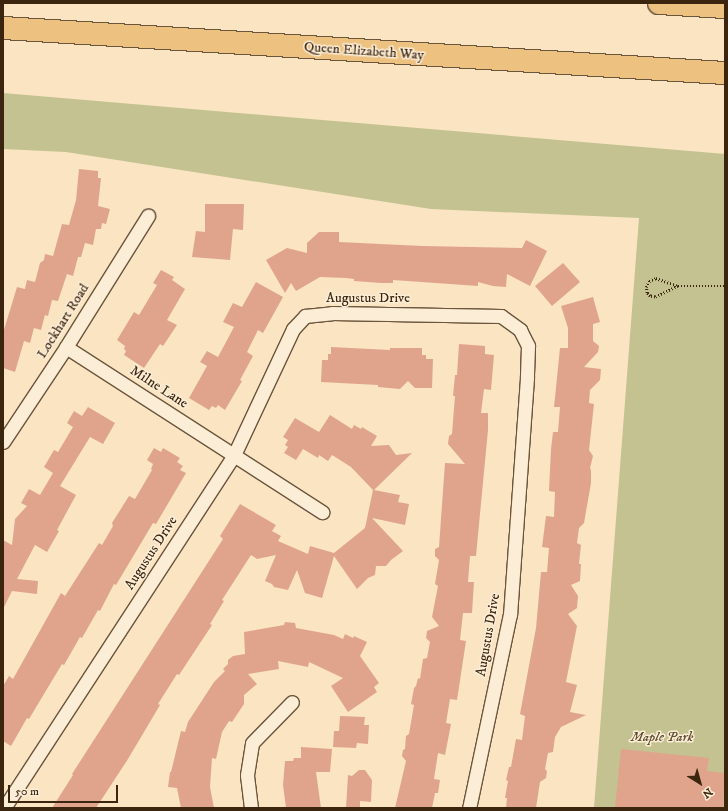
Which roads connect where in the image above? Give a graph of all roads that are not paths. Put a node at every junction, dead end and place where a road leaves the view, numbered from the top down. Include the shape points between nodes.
1 (660, 3) edge
2 (725, 7) edge
3 (3, 28) edge
4 (725, 73) edge
5 (148, 216) dead end
6 (66, 347) junction
7 (3, 442) edge
8 (234, 455) junction
9 (322, 512) dead end
10 (292, 702) dead end
11 (4, 808) edge
12 (251, 808) edge
13 (469, 808) edge

1 - 2 highway
3 - 4 highway, Queen Elizabeth Way
5 - 6 street, Lockhart Road
6 - 7 street, Lockhart Road
6 - 8 street, Milne Lane
8 - 9 street, Milne Lane
8 - 11 street, Augustus Drive
8 - 13 street, Augustus Drive via 293,329 306,316 332,313 501,316 520,330 528,346 527,378 510,614
10 - 12 street via 252,743 247,775

